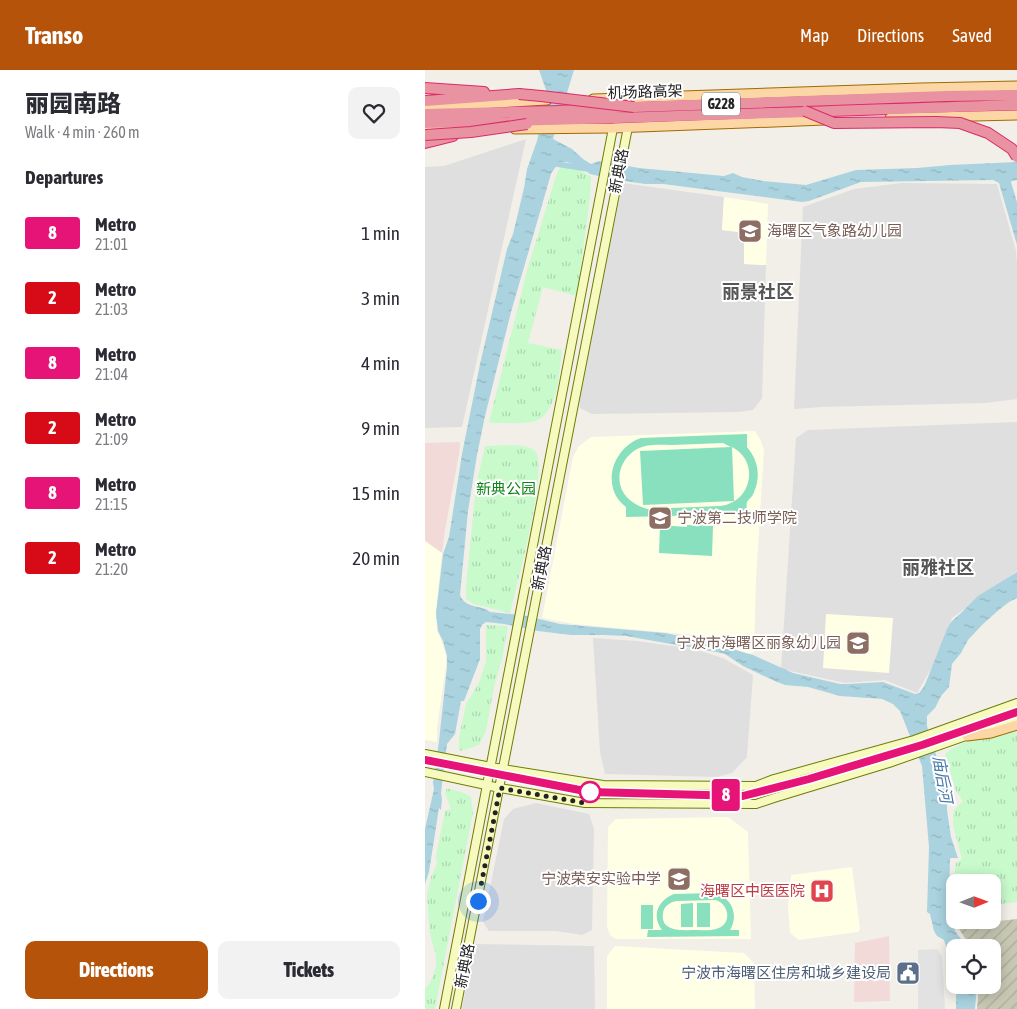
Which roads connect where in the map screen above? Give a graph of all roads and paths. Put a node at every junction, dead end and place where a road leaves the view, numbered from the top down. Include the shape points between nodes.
1 (1017, 87) edge
2 (425, 88) edge
3 (519, 94) junction
4 (1017, 95) edge
5 (946, 96) junction
6 (425, 101) edge
7 (1017, 105) edge
8 (425, 107) edge
9 (634, 107) junction
10 (805, 111) junction
11 (425, 114) edge
12 (1017, 115) edge
13 (425, 123) edge
14 (564, 125) junction
15 (628, 127) junction
16 (425, 128) edge
17 (613, 128) junction
18 (471, 132) junction
19 (425, 135) edge
20 (425, 143) edge
21 (1017, 157) edge
22 (1017, 703) edge
23 (1017, 718) edge
24 (1017, 725) edge
25 (967, 736) junction
26 (425, 754) edge
27 (491, 767) junction
28 (504, 768) junction
29 (425, 772) edge
30 (487, 785) junction
31 (500, 788) junction
32 (444, 1009) edge
33 (456, 1009) edge

1 - 5 highway
1 - 8 main road, bridge via 838,90
2 - 3 highway
3 - 6 highway
3 - 9 highway, bridge
4 - 5 highway, 机场路高架 / G228
5 - 9 highway, 机场路高架 / G228
7 - 10 highway, 机场路高架 / G228
9 - 11 highway, 机场路高架 / G228, bridge
10 - 14 highway, 机场路高架 / G228
10 - 21 highway, bridge via 834,123 960,123 988,133 1012,149
12 - 15 main road
13 - 14 highway, 机场路高架 / G228
14 - 16 main road via 548,130
14 - 17 main road
14 - 18 highway, bridge
15 - 17 main road
15 - 28 main road, 新典路
17 - 27 main road, 新典路
18 - 19 highway, bridge
18 - 20 highway, bridge
22 - 28 main road via 933,734 756,786 603,785
23 - 25 main road
24 - 25 main road via 991,734
25 - 31 main road via 756,804 585,803
26 - 27 main road
27 - 28 main road
27 - 30 main road, 新典路
28 - 31 main road, 新典路
29 - 30 main road
30 - 31 main road
30 - 32 main road, 新典路
31 - 33 main road, 新典路

